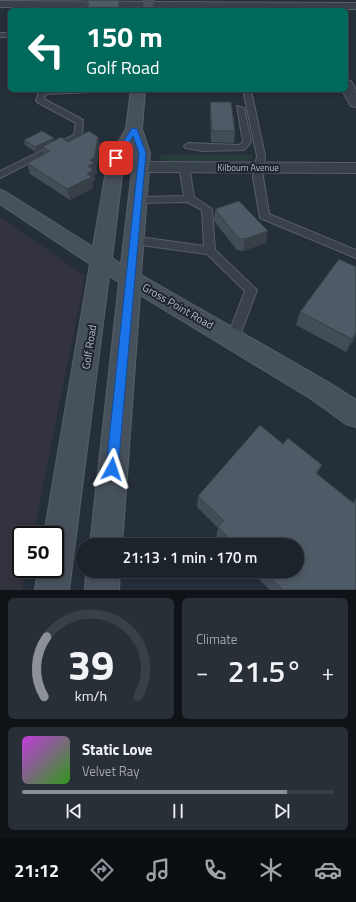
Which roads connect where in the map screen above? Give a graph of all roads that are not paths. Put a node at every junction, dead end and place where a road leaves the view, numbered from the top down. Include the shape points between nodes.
1 (255, 3) edge
2 (0, 4) edge
3 (70, 5) edge
4 (148, 5) edge
5 (356, 6) edge
6 (83, 7) edge
7 (231, 8) edge
8 (348, 88) edge
9 (44, 92) edge
10 (138, 92) edge
11 (247, 92) edge
12 (356, 103) edge
13 (240, 108) dead end
14 (134, 129) junction
15 (188, 146) dead end
16 (141, 167) junction
17 (184, 167) junction
18 (259, 168) junction
19 (356, 168) edge
20 (0, 175) edge
21 (0, 196) edge
22 (189, 199) junction
23 (138, 200) junction
24 (133, 240) junction
25 (210, 251) junction
26 (356, 254) edge
27 (102, 262) junction
28 (129, 278) junction
29 (233, 338) junction
30 (356, 415) edge
31 (62, 526) edge
32 (107, 538) edge
33 (54, 578) edge
34 (103, 578) edge
35 (52, 590) edge
36 (102, 590) edge

1 - 5 street
1 - 7 street
2 - 3 street
3 - 6 street
4 - 6 street
4 - 7 street
8 - 12 street
9 - 20 lane via 40,100 80,122 78,136
10 - 14 main road, Golf Road
11 - 18 lane via 261,156
13 - 15 lane via 247,142 241,148
14 - 16 main road, Golf Road via 142,153
14 - 27 main road, Golf Road via 116,158
16 - 17 street, Kilbourn Avenue
16 - 23 main road, Golf Road
17 - 18 street, Kilbourn Avenue
17 - 22 lane
18 - 19 street, Kilbourn Avenue
18 - 26 lane via 264,216
21 - 27 main road, Gross Point Road
22 - 23 lane
22 - 25 lane via 207,209
23 - 24 main road, Golf Road
24 - 25 lane
24 - 28 main road, Golf Road
25 - 29 lane via 251,290
27 - 28 main road, Gross Point Road
27 - 31 main road, Golf Road
28 - 29 main road, Gross Point Road
28 - 32 main road, Golf Road
29 - 30 main road, Gross Point Road
33 - 35 main road, Golf Road
34 - 36 main road

